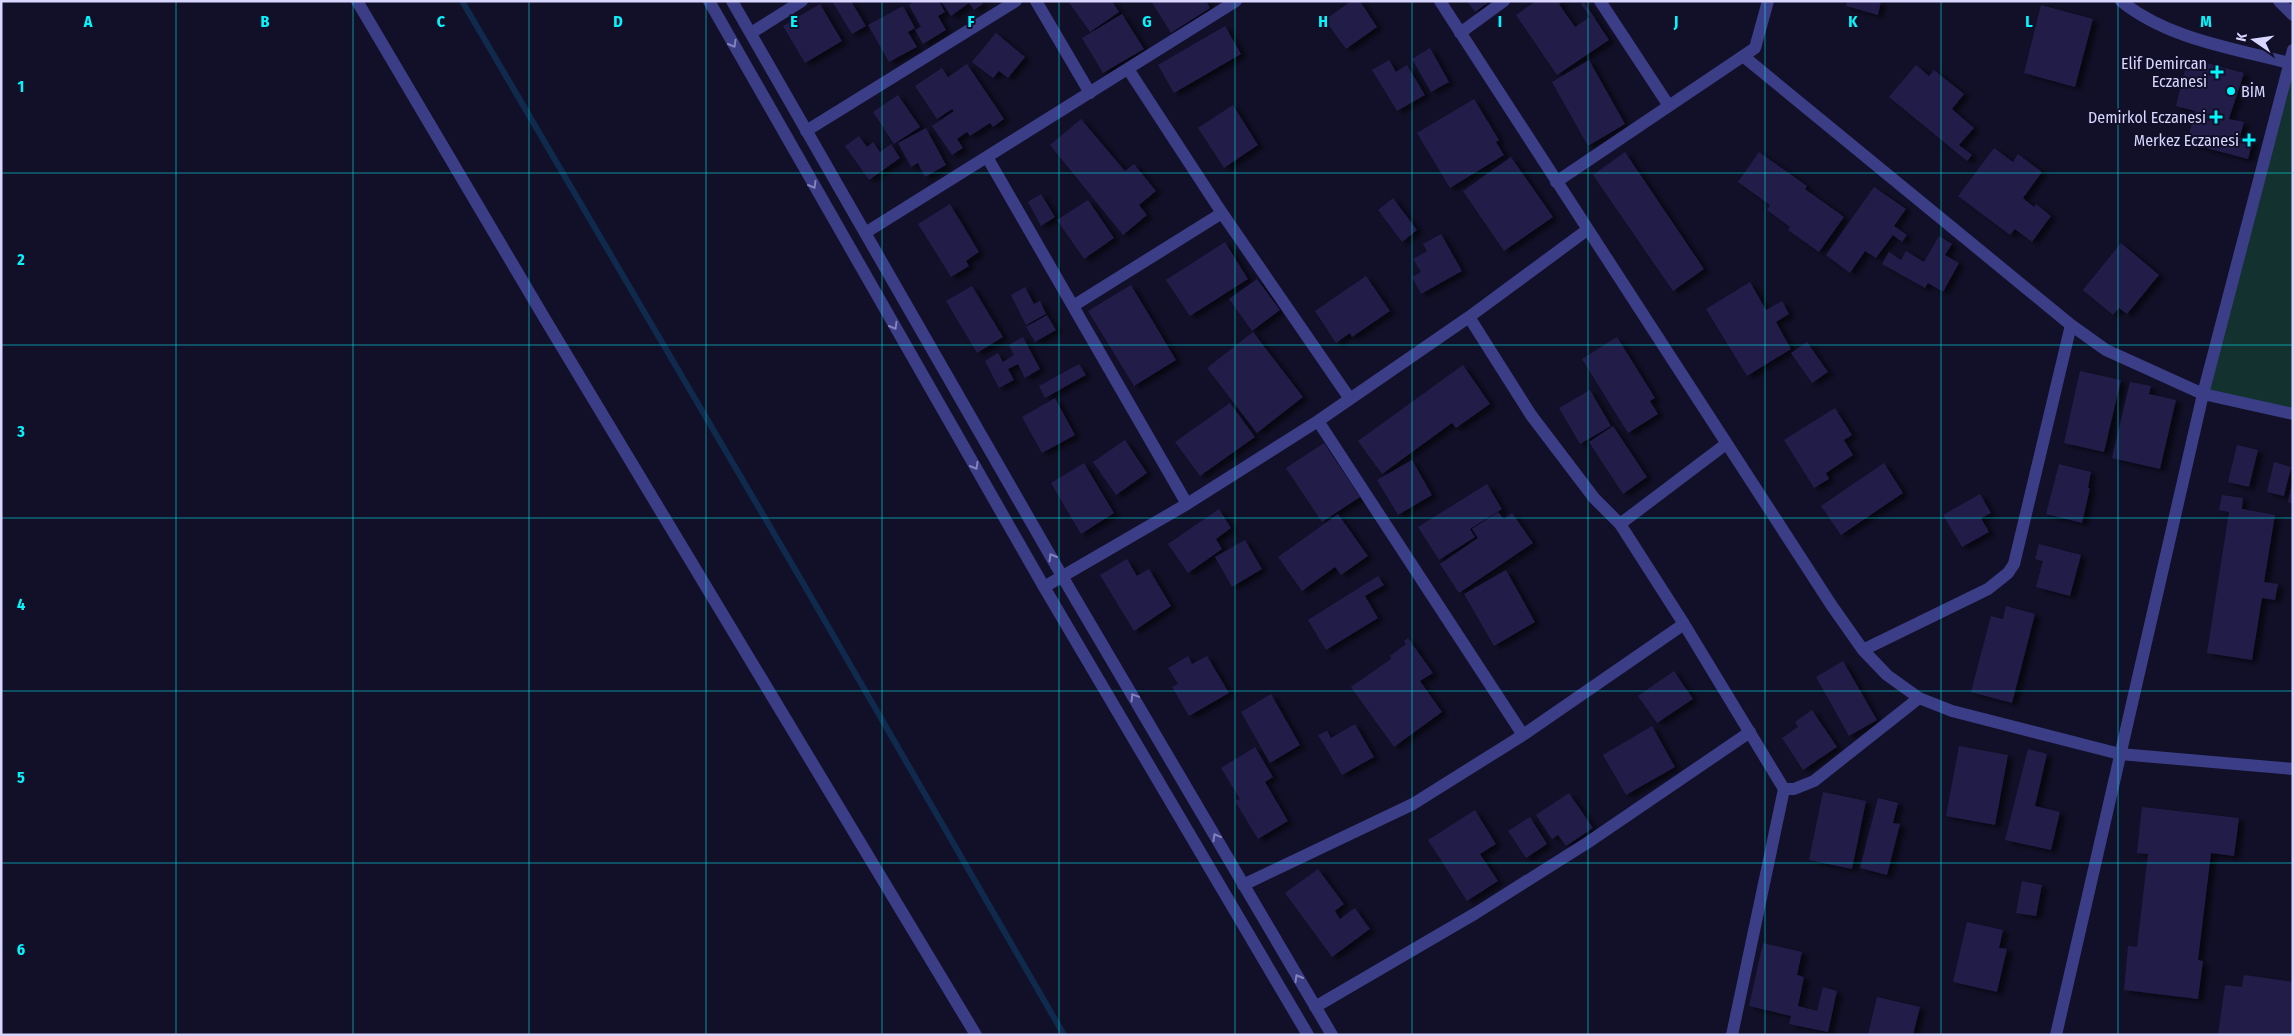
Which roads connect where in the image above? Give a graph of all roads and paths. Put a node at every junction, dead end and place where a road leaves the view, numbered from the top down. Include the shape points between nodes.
1 (357, 1) edge
2 (709, 1) edge
3 (732, 1) edge
4 (802, 1) edge
5 (1016, 1) edge
6 (1036, 1) edge
7 (1236, 1) edge
8 (1440, 1) edge
9 (1504, 1) edge
10 (1600, 1) edge
11 (1768, 1) edge
12 (2121, 1) edge
13 (2279, 1) edge
14 (2293, 15) edge
15 (751, 33) junction
16 (1460, 33) junction
17 (2293, 50) edge
18 (1743, 56) junction
19 (2289, 63) junction
20 (1128, 69) junction
21 (1090, 93) junction
22 (1669, 106) junction
23 (806, 131) junction
24 (988, 157) junction
25 (1556, 182) junction
26 (1222, 213) junction
27 (1587, 230) junction
28 (865, 233) junction
29 (1073, 306) junction
30 (1469, 317) junction
31 (2071, 325) junction
32 (2203, 394) junction
33 (1350, 399) junction
34 (2293, 414) edge
35 (1318, 421) junction
36 (1726, 444) junction
37 (1187, 504) junction
38 (1620, 524) junction
39 (1062, 576) junction
40 (1044, 587) junction
41 (1684, 624) junction
42 (1863, 650) junction
43 (1919, 698) junction
44 (1750, 732) junction
45 (1523, 735) junction
46 (2120, 754) junction
47 (2293, 769) edge
48 (1784, 789) junction
49 (1243, 885) junction
50 (1315, 1007) junction
51 (976, 1035) edge
52 (1308, 1035) edge
53 (1332, 1035) edge
54 (1732, 1035) edge
55 (2056, 1035) edge

1 - 51 street
2 -> 40 street
3 - 15 street
4 - 15 street
5 - 23 street
6 - 21 street
7 - 20 street
8 - 16 street
9 - 16 street
10 - 22 street
11 - 18 street via 1755,48
12 - 19 street via 2134,12 2189,36
13 - 14 street
15 - 23 street
16 - 25 street
17 - 19 street
18 - 22 street
18 - 31 street
19 - 32 street
20 - 21 street
20 - 26 street
21 - 24 street
22 - 25 street
23 - 28 street
24 - 28 street
24 - 29 street
25 - 27 street
26 - 29 street
26 - 33 street
27 - 30 street
27 - 36 street
39 -> 28 street
29 - 37 street
30 - 33 street
30 - 38 street via 1543,431 1594,498
31 - 32 street via 2106,350
31 - 42 street via 2014,564 1988,589
32 - 34 street
32 - 46 street
33 - 35 street
35 - 37 street
35 - 45 street
36 - 38 street
36 - 42 street
37 - 39 street
38 - 41 street
39 - 40 street
49 -> 39 street
40 - 52 street
41 - 44 street
41 - 45 street
42 - 43 street via 1887,675
43 - 46 street via 2001,725
43 - 48 street via 1814,781 1794,789
44 - 48 street
44 - 50 street via 1508,893
45 - 49 street via 1413,804
46 - 47 street
46 - 55 street
48 - 54 street
50 -> 49 street
50 - 53 street

